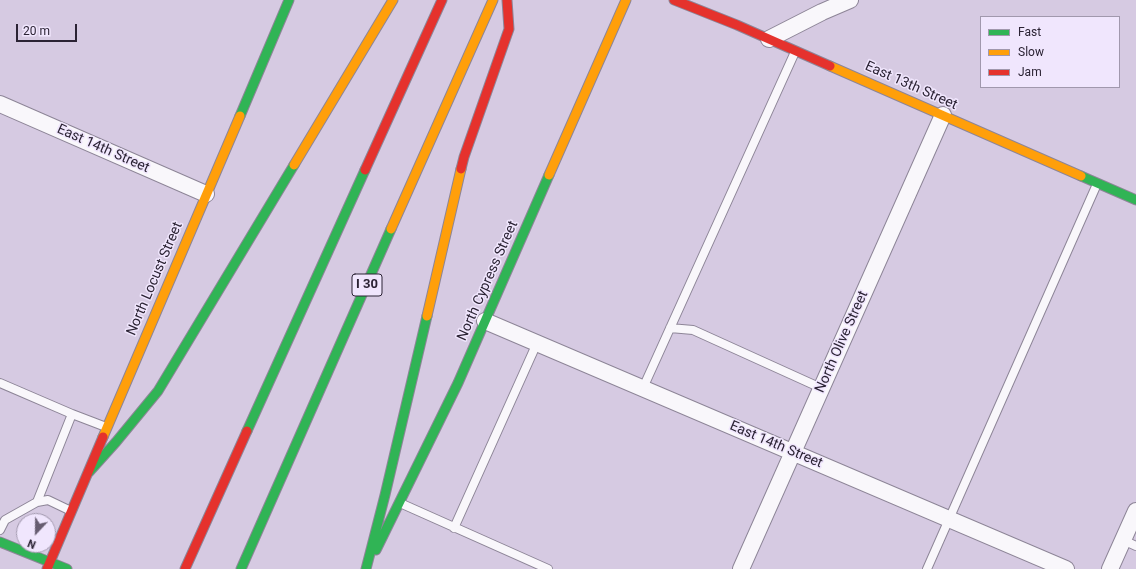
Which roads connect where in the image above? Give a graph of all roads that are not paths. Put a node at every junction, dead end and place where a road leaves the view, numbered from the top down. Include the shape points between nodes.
1 (289, 0) edge
2 (393, 0) edge
3 (442, 0) edge
4 (626, 0) edge
5 (674, 0) edge
6 (493, 1) edge
7 (842, 2) edge
8 (507, 4) edge
9 (769, 39) junction
10 (795, 51) junction
11 (0, 104) edge
12 (942, 115) junction
13 (1097, 183) junction
14 (206, 194) junction
15 (1136, 200) edge
16 (485, 321) junction
17 (670, 328) junction
18 (537, 343) junction
19 (0, 383) edge
20 (643, 388) junction
21 (821, 388) junction
22 (72, 414) junction
23 (107, 428) junction
24 (793, 452) junction
25 (89, 472) junction
26 (37, 502) junction
27 (399, 503) junction
28 (72, 511) junction
29 (1136, 511) edge
30 (2, 517) edge
31 (949, 519) junction
32 (454, 528) junction
33 (0, 530) edge
34 (0, 542) edge
35 (1129, 543) edge
36 (48, 565) edge
37 (67, 569) edge
38 (185, 569) edge
39 (241, 569) edge
40 (366, 569) edge
41 (548, 569) edge
42 (741, 569) edge
43 (927, 569) edge
44 (1066, 569) edge
45 (1110, 569) edge

1 - 14 main road, North Locust Street
2 - 25 main road via 158,391
3 - 38 main road
4 - 16 main road, North Cypress Street
5 - 9 main road, East 13th Street
6 - 39 main road, I 30
7 - 9 street
8 - 40 main road via 509,29 464,157
9 - 10 main road, East 13th Street
10 - 12 main road, East 13th Street
10 - 17 lane
11 - 14 street, East 14th Street
12 - 13 main road, East 13th Street
12 - 21 street, North Olive Street
13 - 15 main road, East 13th Street
13 - 31 lane
14 - 23 main road, North Locust Street
16 - 18 street, East 14th Street
16 - 27 main road, North Cypress Street via 458,383
17 - 20 lane
17 - 21 lane via 693,330
18 - 20 street, East 14th Street
18 - 32 lane
19 - 22 lane
20 - 24 street, East 14th Street
21 - 24 street, North Olive Street
22 - 23 lane
22 - 26 lane
23 - 25 main road, North Locust Street
24 - 31 street, East 14th Street
24 - 42 street, North Olive Street
25 - 28 main road, North Locust Street
26 - 28 lane via 48,500
26 - 30 lane
27 - 32 lane
27 - 40 main road, North Cypress Street
28 - 36 main road, North Locust Street
29 - 35 street
30 - 33 lane
31 - 43 lane
31 - 44 street, East 14th Street
32 - 41 lane
34 - 36 main road
35 - 45 street
36 - 37 main road

